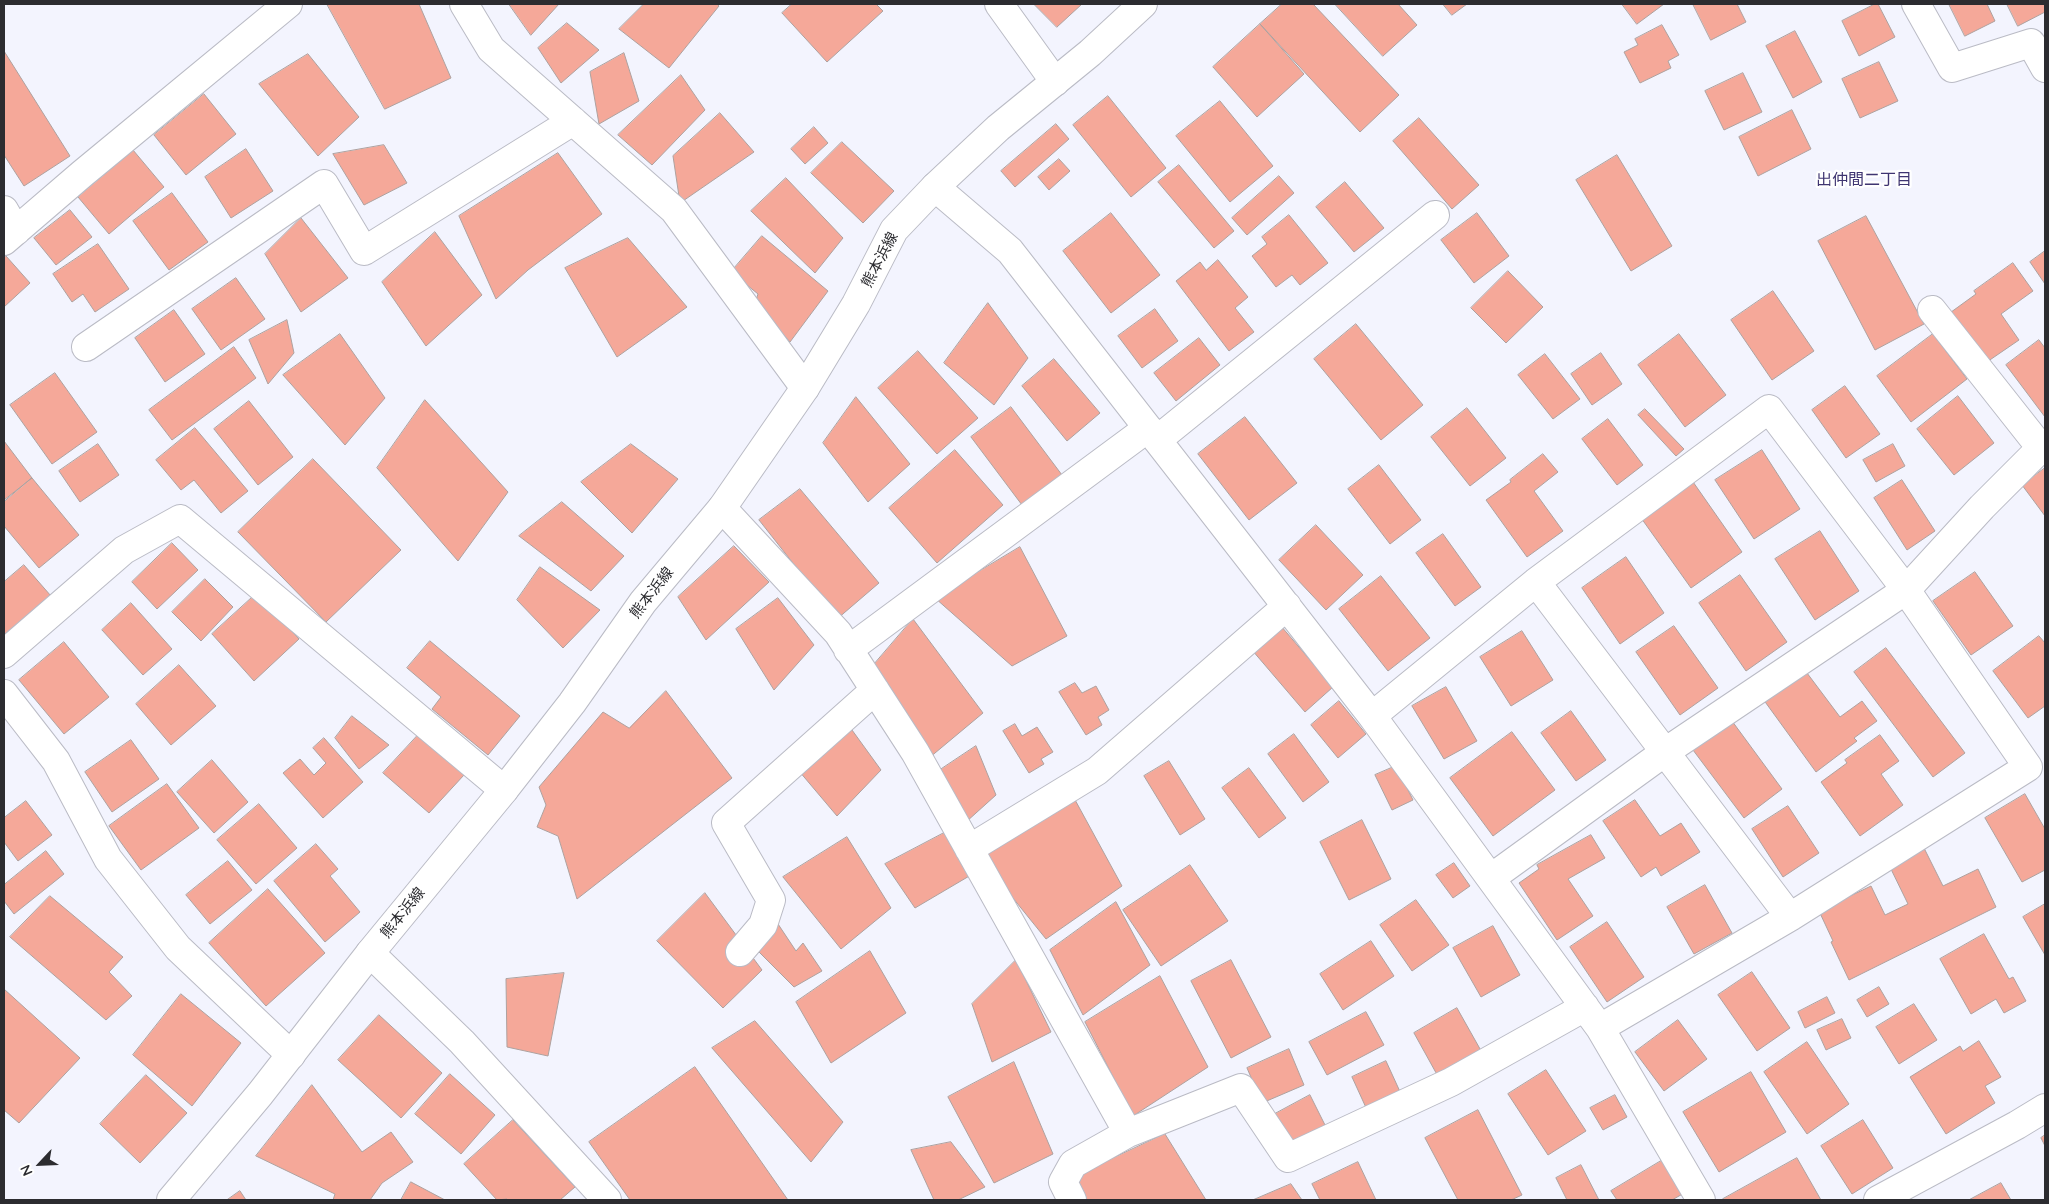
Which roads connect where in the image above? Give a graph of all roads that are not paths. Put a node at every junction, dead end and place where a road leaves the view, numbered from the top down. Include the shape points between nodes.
1 (288, 4) edge
2 (464, 4) edge
3 (999, 4) edge
4 (1143, 4) edge
5 (1916, 4) edge
6 (2045, 68) edge
7 (1055, 82) junction
8 (573, 121) junction
9 (935, 187) junction
10 (1435, 215) dead end
11 (8, 227) edge
12 (1932, 310) dead end
13 (86, 347) dead end
14 (805, 388) junction
15 (1153, 434) junction
16 (2043, 447) edge
17 (722, 508) junction
18 (1536, 582) junction
19 (1906, 590) junction
20 (1287, 606) junction
21 (848, 650) junction
22 (4, 654) edge
23 (875, 690) junction
24 (4, 694) edge
25 (1372, 716) junction
26 (1665, 752) junction
27 (504, 790) junction
28 (969, 849) junction
29 (1491, 878) junction
30 (1790, 917) junction
31 (740, 952) dead end
32 (370, 953) junction
33 (1585, 1007) junction
34 (1600, 1028) junction
35 (291, 1055) junction
36 (2045, 1108) edge
37 (1128, 1134) junction
38 (171, 1200) edge
39 (607, 1200) edge
40 (1072, 1200) edge
41 (1701, 1200) edge
42 (1878, 1200) edge

1 - 11 street
2 - 8 street via 491,49
3 - 7 street
4 - 7 street, 熊本浜線
5 - 6 street via 1952,68 2031,43
7 - 9 street, 熊本浜線 via 998,128
8 - 13 street via 364,251 324,184
8 - 14 street via 674,210
9 - 14 street, 熊本浜線 via 894,230 856,304
9 - 15 street via 1010,251
10 - 15 street
12 - 16 street
14 - 17 street, 熊本浜線
15 - 20 street
15 - 21 street
16 - 19 street
17 - 21 street via 838,632
17 - 27 street, 熊本浜線 via 643,602 572,703
18 - 19 street via 1769,409
18 - 25 street
18 - 26 street
19 - 26 street
19 - 30 street via 2028,768
20 - 25 street
20 - 28 street via 1097,771
21 - 23 street
22 - 27 street via 124,550 180,519
23 - 28 street via 915,752
23 - 31 street via 726,823 771,900 763,925
24 - 35 street via 56,762 108,859 178,948
25 - 29 street
26 - 29 street
26 - 30 street
27 - 32 street, 熊本浜線
28 - 37 street
29 - 33 street
30 - 34 street
32 - 35 street, 熊本浜線
32 - 39 street via 462,1042
33 - 34 street
33 - 37 street via 1451,1082 1288,1158 1241,1088
34 - 41 street
35 - 38 street, 熊本浜線
36 - 42 street
37 - 40 street via 1073,1164 1063,1182

